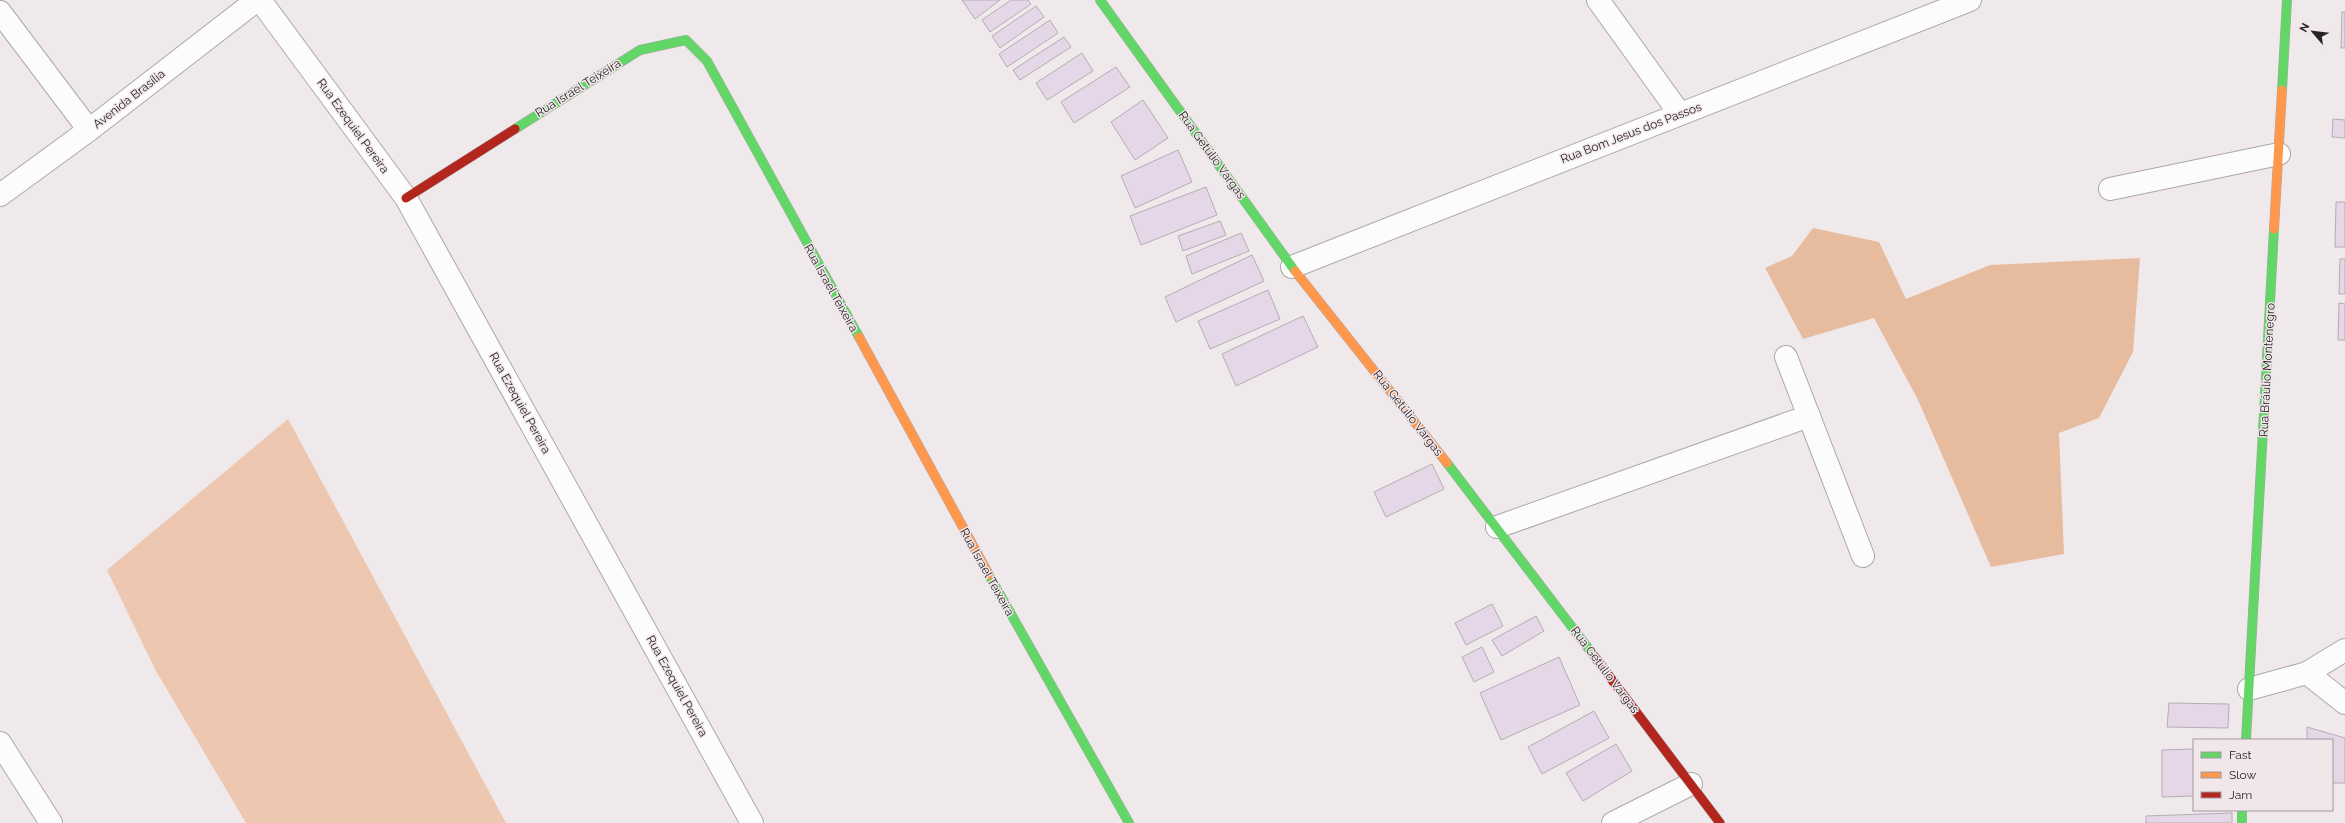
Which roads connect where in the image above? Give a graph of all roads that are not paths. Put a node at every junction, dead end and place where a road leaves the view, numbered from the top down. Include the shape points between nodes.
1 (257, 0) edge
2 (260, 0) edge
3 (1100, 0) edge
4 (1598, 0) edge
5 (1970, 0) edge
6 (2287, 0) edge
7 (0, 12) edge
8 (1680, 114) junction
9 (89, 130) junction
10 (2279, 154) junction
11 (2110, 188) dead end
12 (0, 195) edge
13 (406, 198) junction
14 (1292, 267) junction
15 (1786, 357) dead end
16 (1809, 416) junction
17 (1497, 527) junction
18 (1863, 556) dead end
19 (2345, 650) edge
20 (2307, 673) junction
21 (2249, 689) junction
22 (2345, 703) edge
23 (2246, 739) edge
24 (0, 743) edge
25 (1691, 784) junction
26 (2242, 811) edge
27 (51, 823) edge
28 (752, 823) edge
29 (1128, 823) edge
30 (1613, 823) edge
31 (1720, 823) edge
32 (2242, 823) edge

1 - 9 street, Avenida Brasília
2 - 13 street, Rua Ezequiel Pereira
3 - 14 street, Rua Getúlio Vargas
4 - 8 street
5 - 8 street, Rua Bom Jesus dos Passos
6 - 10 street, Rua Bráulio Montenegro
7 - 9 street
8 - 14 street, Rua Bom Jesus dos Passos
9 - 12 street, Avenida Brasília
10 - 11 street
10 - 21 street, Rua Bráulio Montenegro
13 - 28 street, Rua Ezequiel Pereira
13 - 29 street, Rua Israel Teixeira via 640,50 686,40 707,61
14 - 17 street, Rua Getúlio Vargas
15 - 16 street
16 - 17 street
16 - 18 street
17 - 25 street, Rua Getúlio Vargas
19 - 20 street
20 - 21 street
20 - 22 street
21 - 23 street, Rua Bráulio Montenegro
24 - 27 street
25 - 30 street
25 - 31 street, Rua Getúlio Vargas
26 - 32 street

